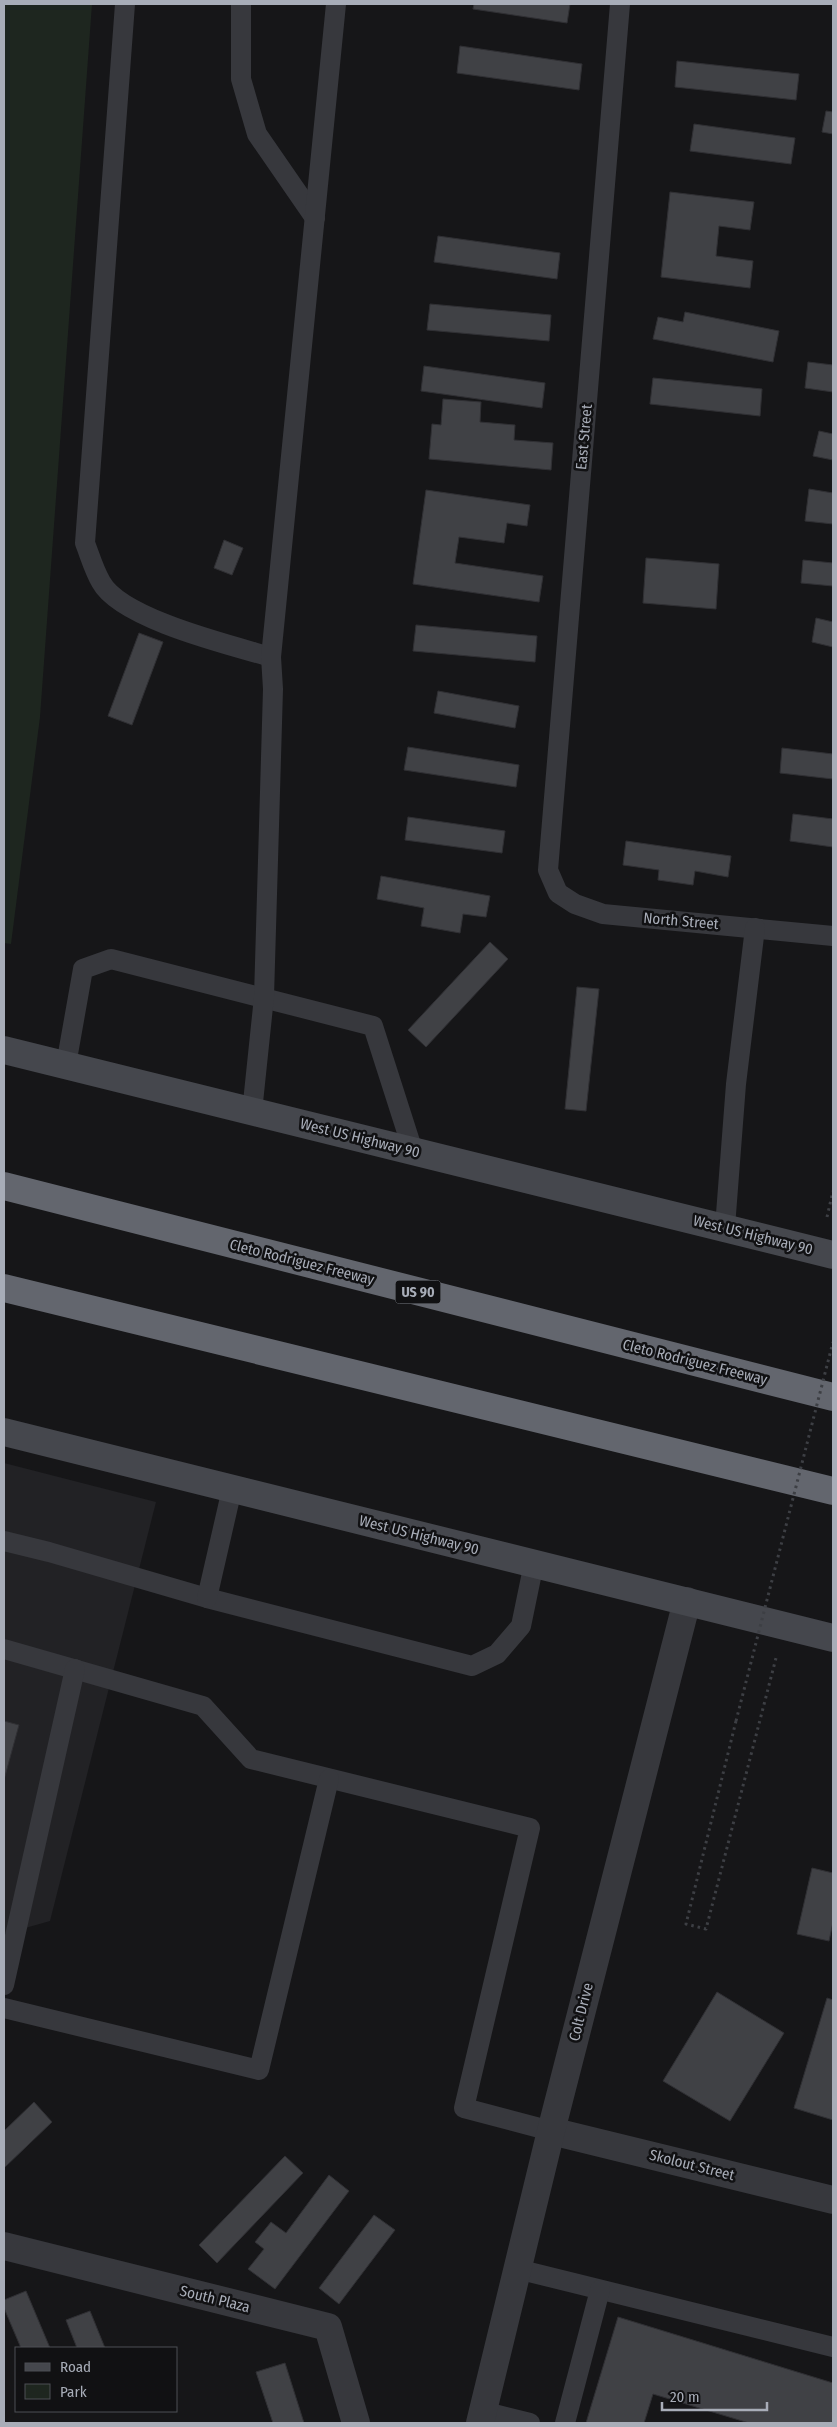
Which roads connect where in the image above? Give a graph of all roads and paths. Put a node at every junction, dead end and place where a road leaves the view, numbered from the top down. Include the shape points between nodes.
1 (125, 4) edge
2 (241, 4) edge
3 (336, 4) edge
4 (620, 4) edge
5 (315, 218) junction
6 (271, 658) junction
7 (548, 870) joint
8 (755, 928) junction
9 (833, 936) edge
10 (264, 997) junction
11 (4, 1050) edge
12 (66, 1065) junction
13 (252, 1112) junction
14 (413, 1151) junction
15 (4, 1186) edge
16 (833, 1192) edge
17 (827, 1217) dead end
18 (724, 1227) junction
19 (833, 1255) edge
20 (4, 1288) edge
21 (833, 1342) edge
22 (833, 1397) edge
23 (4, 1432) edge
24 (232, 1489) junction
25 (833, 1491) edge
26 (4, 1541) edge
27 (534, 1563) junction
28 (208, 1598) junction
29 (687, 1601) junction
30 (833, 1638) edge
31 (4, 1649) edge
32 (776, 1658) dead end
33 (75, 1670) junction
34 (329, 1779) junction
35 (4, 1985) edge
36 (4, 2008) edge
37 (550, 2131) junction
38 (833, 2200) edge
39 (4, 2246) edge
40 (517, 2269) junction
41 (600, 2290) junction
42 (833, 2347) edge
43 (481, 2417) edge
44 (356, 2423) edge
45 (530, 2423) edge
46 (565, 2423) edge

1 - 6 lane via 85,543 101,584 124,604 169,627
2 - 5 lane via 241,79 257,134
3 - 5 lane
4 - 7 lane, East Street
5 - 6 lane
6 - 10 lane via 273,689
7 - 8 lane, North Street via 558,893 575,904 603,914
8 - 9 lane, North Street
8 - 18 lane via 736,1084
10 - 12 lane via 111,959 83,969
10 - 13 lane
10 - 14 lane via 373,1026
11 - 12 main road, West US Highway 90
12 - 13 main road, West US Highway 90
13 - 14 main road, West US Highway 90
14 - 18 main road, West US Highway 90
15 - 22 highway, Cleto Rodriguez Freeway / US 90
16 - 17 path
18 - 19 main road, West US Highway 90
20 - 25 highway
21 - 32 path, bridge via 686,1924 706,1929
23 - 24 main road, West US Highway 90
24 - 27 main road, West US Highway 90
24 - 28 lane
26 - 28 lane
27 - 28 lane via 522,1626 497,1654 472,1666
27 - 29 main road, West US Highway 90
29 - 30 main road, West US Highway 90
29 - 37 street, Colt Drive
31 - 33 lane
33 - 34 lane via 203,1706 251,1758
33 - 35 lane
34 - 36 lane via 259,2070
34 - 37 lane via 530,1828 464,2108
37 - 38 street, Skolout Street
37 - 40 street, Colt Drive
39 - 44 street, South Plaza via 328,2327
40 - 41 lane
40 - 43 street, Colt Drive
41 - 42 lane
41 - 46 lane
43 - 45 lane

